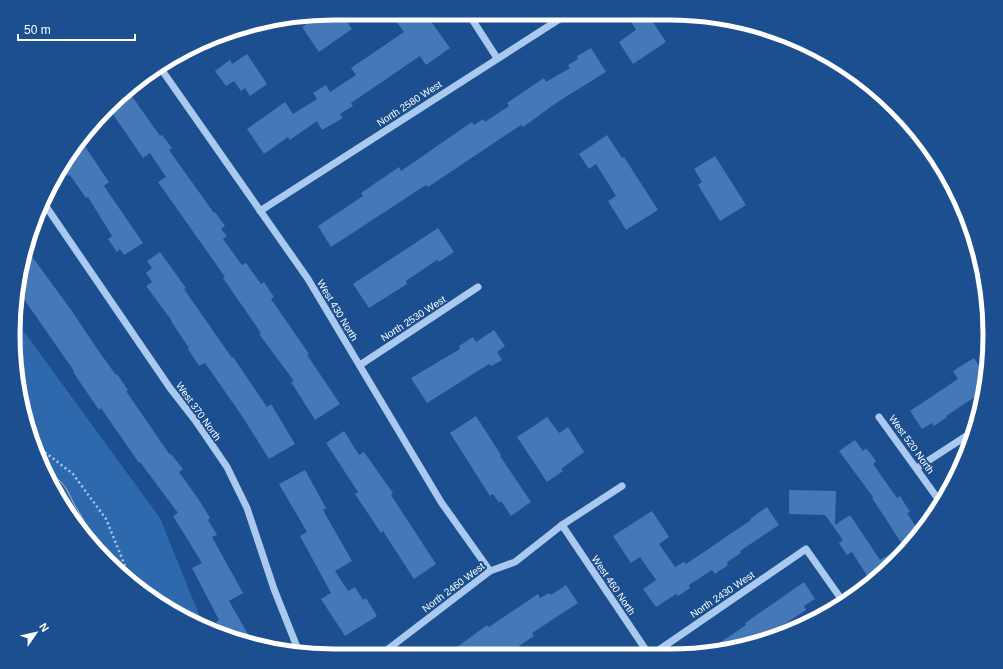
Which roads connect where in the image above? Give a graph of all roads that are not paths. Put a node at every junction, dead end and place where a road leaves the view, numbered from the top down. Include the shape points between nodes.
1 (473, 20) edge
2 (558, 20) edge
3 (498, 58) junction
4 (163, 71) edge
5 (47, 207) edge
6 (260, 211) junction
7 (478, 287) dead end
8 (360, 365) junction
9 (879, 417) dead end
10 (966, 436) edge
11 (917, 468) junction
12 (622, 486) dead end
13 (937, 498) edge
14 (562, 525) junction
15 (490, 571) junction
16 (840, 598) edge
17 (297, 646) edge
18 (388, 649) edge
19 (645, 649) edge
20 (660, 649) edge

1 - 3 street
2 - 3 street, North 2580 West
3 - 6 street, North 2580 West
4 - 6 street, West 430 North
5 - 17 street, West 370 North via 227,467 247,508 274,589
6 - 8 street, West 430 North via 308,279
7 - 8 street, North 2530 West
8 - 15 street, West 430 North via 441,502
9 - 11 street, West 520 North
10 - 11 street
11 - 13 street, West 520 North
12 - 14 street, North 2460 West
14 - 15 street, North 2460 West via 515,562
14 - 19 street, West 460 North
15 - 18 street, North 2460 West
16 - 20 street, North 2430 West via 806,549

